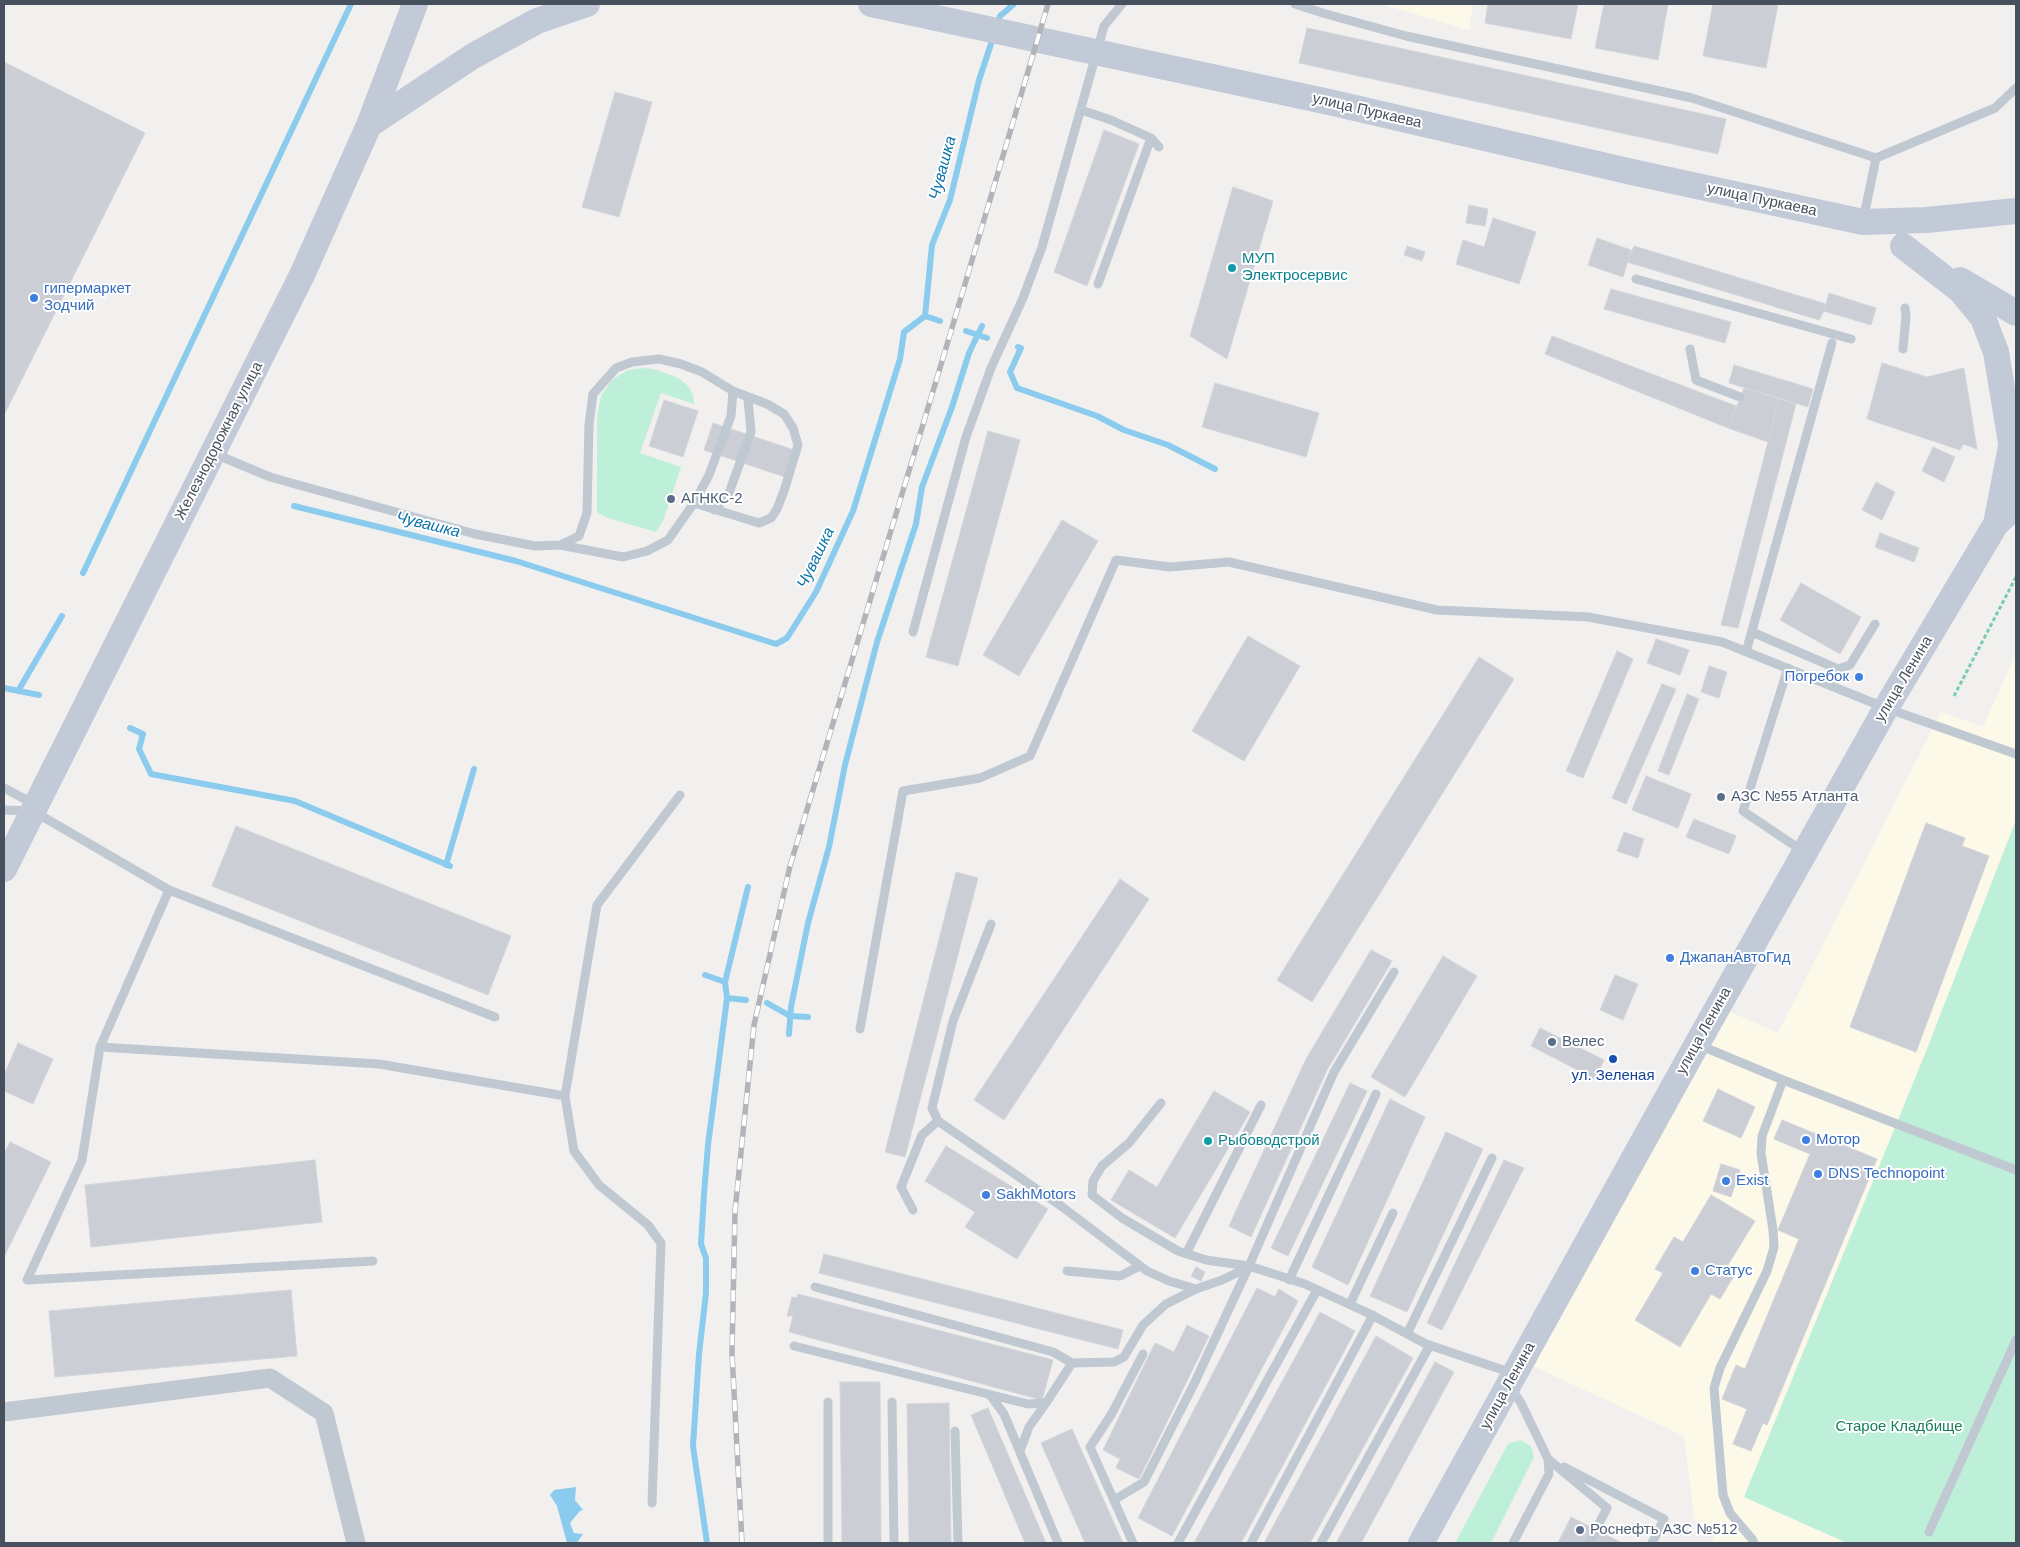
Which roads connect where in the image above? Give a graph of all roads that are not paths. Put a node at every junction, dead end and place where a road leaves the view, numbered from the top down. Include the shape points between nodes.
1 (415, 4) edge
2 (587, 4) edge
3 (871, 4) edge
4 (1122, 4) edge
5 (1295, 4) edge
6 (2016, 88) edge
7 (1081, 110) junction
8 (369, 125) junction
9 (1151, 138) junction
10 (1159, 147) dead end
11 (1876, 158) junction
12 (2016, 211) edge
13 (1863, 222) junction
14 (1903, 246) junction
15 (1636, 279) dead end
16 (1098, 284) dead end
17 (1905, 308) dead end
18 (2016, 313) edge
19 (1851, 339) dead end
20 (1832, 343) dead end
21 (1690, 349) dead end
22 (1903, 350) dead end
23 (734, 391) junction
24 (1740, 397) dead end
25 (748, 398) junction
26 (2014, 432) edge
27 (213, 453) junction
28 (694, 503) junction
29 (2016, 505) edge
30 (714, 510) junction
31 (1996, 524) junction
32 (560, 545) junction
33 (1875, 624) dead end
34 (913, 632) dead end
35 (1752, 632) junction
36 (1746, 652) junction
37 (1788, 668) junction
38 (1886, 708) junction
39 (2016, 754) edge
40 (4, 788) edge
41 (680, 795) dead end
42 (34, 808) junction
43 (4, 810) edge
44 (1805, 852) junction
45 (4, 869) edge
46 (169, 890) junction
47 (992, 924) dead end
48 (1394, 972) dead end
49 (495, 1017) dead end
50 (860, 1029) dead end
51 (1697, 1044) junction
52 (100, 1047) junction
53 (1783, 1080) junction
54 (1376, 1094) dead end
55 (565, 1096) junction
56 (1161, 1103) dead end
57 (1261, 1105) dead end
58 (938, 1121) junction
59 (1492, 1158) dead end
60 (2016, 1170) edge
61 (913, 1210) dead end
62 (1393, 1213) dead end
63 (1186, 1254) junction
64 (373, 1261) dead end
65 (1140, 1266) junction
66 (1249, 1266) junction
67 (1067, 1271) dead end
68 (1289, 1280) junction
69 (815, 1287) dead end
70 (1196, 1289) junction
71 (1317, 1290) junction
72 (1350, 1304) junction
73 (1373, 1315) junction
74 (1407, 1334) junction
75 (2016, 1340) edge
76 (1430, 1345) junction
77 (794, 1346) dead end
78 (1143, 1354) dead end
79 (1072, 1363) junction
80 (1512, 1380) junction
81 (990, 1395) junction
82 (828, 1402) dead end
83 (892, 1402) dead end
84 (1046, 1403) junction
85 (4, 1412) edge
86 (955, 1431) dead end
87 (1020, 1451) junction
88 (1548, 1459) junction
89 (1114, 1500) junction
90 (652, 1503) dead end
91 (1929, 1532) dead end
92 (356, 1543) edge
93 (828, 1543) edge
94 (894, 1543) edge
95 (958, 1543) edge
96 (1058, 1543) edge
97 (1132, 1543) edge
98 (1178, 1543) edge
99 (1251, 1543) edge
100 (1321, 1543) edge
101 (1421, 1543) edge
102 (1513, 1543) edge
103 (1589, 1543) edge
104 (1652, 1543) edge
105 (1754, 1543) edge

1 - 8 main road, Железнодорожная улица
2 - 8 main road via 538,21 473,56
3 - 13 main road, улица Пуркаева via 1329,102
4 - 7 lane via 1104,26
5 - 11 lane via 1406,36 1692,98
6 - 11 lane via 1995,108
7 - 9 lane
7 - 34 lane via 1042,247 966,437
8 - 27 main road, Железнодорожная улица via 302,275
9 - 10 lane
9 - 16 lane
11 - 13 lane
12 - 13 main road via 1926,220
13 - 14 main road
14 - 18 main road
14 - 26 main road via 1961,291 1984,318 1996,352
15 - 19 lane
17 - 22 lane
20 - 35 lane
21 - 24 lane via 1696,380
23 - 25 lane
23 - 28 lane via 731,416
23 - 32 lane via 681,364 659,360 632,362 616,368 593,394 587,513 579,536
25 - 30 lane via 751,432 729,493
25 - 30 lane via 784,414 793,428 798,445 784,492 771,518 759,523
26 - 31 main road
27 - 32 lane via 270,477 474,534 535,546
27 - 42 main road, Железнодорожная улица
28 - 30 lane
28 - 32 lane via 668,540 646,551 622,557
29 - 31 main road
31 - 38 main road, улица Ленина
33 - 35 lane via 1850,665 1838,669
35 - 36 lane
36 - 37 lane
36 - 50 lane via 1722,642 1588,617 1437,610 1229,562 1170,567 1116,560 1030,756 980,778 903,791
37 - 38 lane
37 - 44 lane via 1744,811
38 - 39 lane
38 - 44 main road, улица Ленина
40 - 42 lane
41 - 55 lane via 597,905
42 - 43 lane
42 - 45 main road, Железнодорожная улица
42 - 46 lane
44 - 51 main road, улица Ленина
46 - 49 lane
46 - 52 lane
47 - 58 lane via 953,1021 932,1108
48 - 66 lane via 1334,1072
51 - 53 lane
51 - 80 main road, улица Ленина
52 - 55 lane via 379,1064
52 - 64 lane via 82,1160 27,1280
53 - 60 lane
53 - 105 lane via 1762,1136 1761,1153 1774,1247 1767,1271 1720,1368 1714,1388 1723,1495 1730,1514
54 - 68 lane
55 - 90 lane via 574,1151 599,1185 648,1225 661,1243
56 - 63 lane via 1129,1143 1102,1166 1094,1181 1092,1195 1122,1218
57 - 63 lane
58 - 61 lane via 922,1136 901,1187
58 - 65 lane via 1055,1201
59 - 74 lane
62 - 72 lane
63 - 66 lane
65 - 67 lane via 1120,1276
65 - 70 lane via 1169,1282
66 - 68 lane
66 - 70 lane
66 - 89 lane via 1144,1482
68 - 71 lane
69 - 79 lane via 1053,1352
70 - 79 lane via 1166,1304 1143,1325 1124,1357 1114,1362
71 - 72 lane
71 - 98 lane
72 - 73 lane
73 - 74 lane
73 - 99 lane
74 - 76 lane
75 - 91 lane
76 - 80 lane
76 - 100 lane
77 - 81 lane
78 - 89 lane via 1090,1447
79 - 84 lane
80 - 88 lane
80 - 101 main road, улица Ленина
81 - 84 lane via 1028,1404
81 - 87 lane via 1004,1414
82 - 93 lane
83 - 94 lane
84 - 87 lane via 1030,1427
85 - 92 street via 270,1378 324,1413
86 - 95 lane
87 - 96 lane
88 - 102 lane via 1549,1474
88 - 103 lane via 1607,1508
88 - 104 lane via 1664,1519
89 - 97 lane

